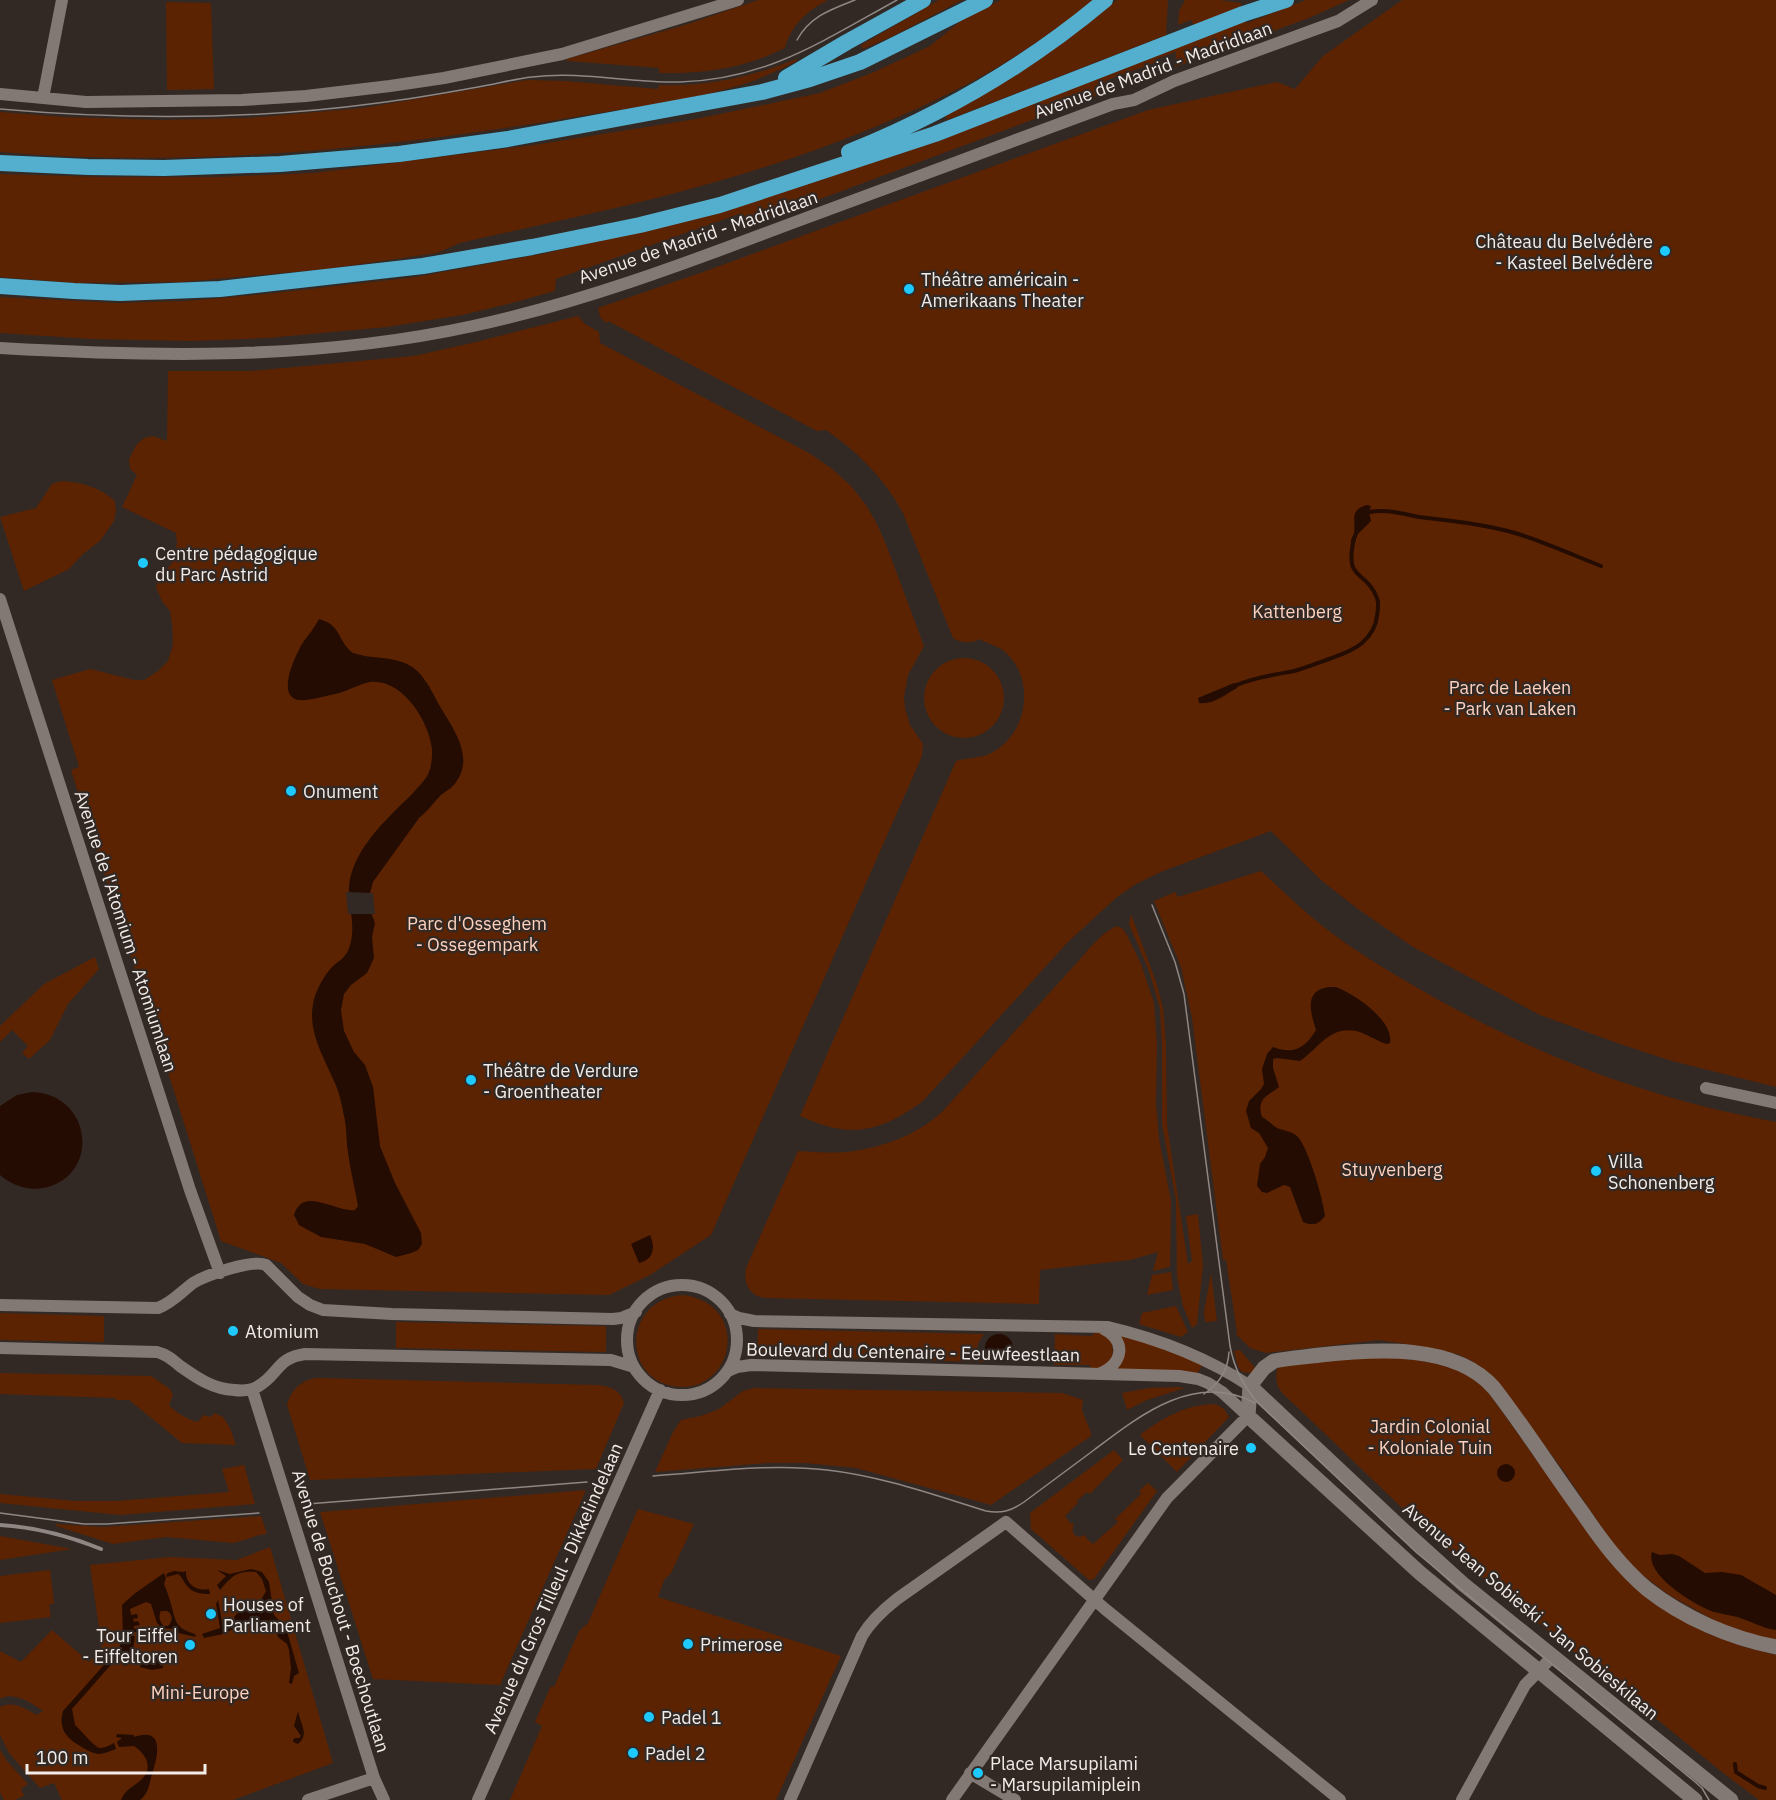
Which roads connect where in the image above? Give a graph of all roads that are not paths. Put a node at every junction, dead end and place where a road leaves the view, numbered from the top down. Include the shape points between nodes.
1 (62, 0) edge
2 (738, 0) edge
3 (923, 0) edge
4 (985, 0) edge
5 (1105, 0) edge
6 (1269, 0) edge
7 (1286, 0) edge
8 (1372, 0) edge
9 (1243, 14) junction
10 (762, 92) junction
11 (0, 94) edge
12 (43, 98) junction
13 (0, 163) edge
14 (600, 233) junction
15 (0, 286) edge
16 (0, 348) edge
17 (0, 599) edge
18 (1706, 1088) dead end
19 (1776, 1103) edge
20 (220, 1273) junction
21 (0, 1305) edge
22 (636, 1312) junction
23 (730, 1314) junction
24 (1099, 1326) junction
25 (0, 1348) edge
26 (1200, 1357) joint
27 (634, 1366) junction
28 (1223, 1369) junction
29 (728, 1371) junction
30 (1098, 1374) junction
31 (1212, 1385) junction
32 (1250, 1386) junction
33 (252, 1389) junction
34 (660, 1390) junction
35 (1248, 1416) junction
36 (1095, 1599) junction
37 (1776, 1647) edge
38 (1552, 1657) junction
39 (1538, 1671) junction
40 (970, 1773) junction
41 (374, 1778) junction
42 (308, 1800) edge
43 (384, 1800) edge
44 (478, 1800) edge
45 (790, 1800) edge
46 (951, 1800) edge
47 (1015, 1800) edge
48 (1340, 1800) edge
49 (1462, 1800) edge
50 (1695, 1800) edge
51 (1731, 1800) edge

1 - 12 street
2 - 12 street via 562,54 444,78 242,100 87,102
3 - 10 highway
4 - 10 highway via 860,62
5 - 14 highway via 985,85 885,137 780,178
6 - 9 highway
7 - 9 highway
8 - 16 street, Avenue de Madrid - Madridlaan via 1338,21 1174,81 1134,100 1113,104 741,243 582,297 471,326 376,342 279,351 96,354
9 - 14 highway via 935,134 720,205
10 - 13 highway via 508,139 340,160 164,168
11 - 12 street
14 - 15 highway via 423,266 220,289 120,292
17 - 20 street, Avenue de l'Atomium - Atomiumlaan
18 - 19 street
20 - 21 street via 195,1282 158,1308
20 - 22 street via 262,1263 298,1297 317,1308 346,1312 613,1319
22 - 23 street via 656,1293 685,1286 710,1293
22 - 27 street via 628,1339
23 - 24 street, Boulevard du Centenaire - Eeuwfeestlaan via 758,1321
23 - 29 street via 737,1343
24 - 26 street, Boulevard du Centenaire - Eeuwfeestlaan
24 - 30 street, Boulevard du Centenaire - Eeuwfeestlaan via 1117,1339 1119,1353 1112,1367
25 - 33 street via 152,1351 165,1354 206,1383 228,1390
26 - 28 street, Avenue Jean Sobieski - Jan Sobieskilaan
27 - 33 street via 611,1360 305,1354 285,1360
27 - 34 street via 645,1381
28 - 31 street
28 - 32 street, Avenue Jean Sobieski - Jan Sobieskilaan
29 - 30 street, Boulevard du Centenaire - Eeuwfeestlaan via 751,1365
29 - 34 street via 715,1384 697,1393 678,1395
30 - 31 street, Boulevard du Centenaire - Eeuwfeestlaan via 1179,1376
31 - 35 street
32 - 35 street
32 - 37 street via 1274,1360 1361,1350 1418,1353 1467,1367 1494,1388 1610,1551 1642,1584 1696,1619 1735,1636
32 - 38 street, Avenue Jean Sobieski - Jan Sobieskilaan via 1432,1557
33 - 41 street, Avenue de Bouchout - Boechoutlaan
34 - 44 street, Avenue du Gros Tilleul - Dikkelindelaan
35 - 36 street via 1172,1493
35 - 39 street via 1420,1573
36 - 40 street
36 - 45 street via 1006,1521 897,1599 869,1625
36 - 48 street
38 - 39 street
38 - 51 street, Avenue Jean Sobieski - Jan Sobieskilaan
39 - 49 street via 1525,1685
39 - 50 street
40 - 46 street
40 - 47 street
41 - 42 street, Avenue de Bouchout - Boechoutlaan
41 - 43 street

